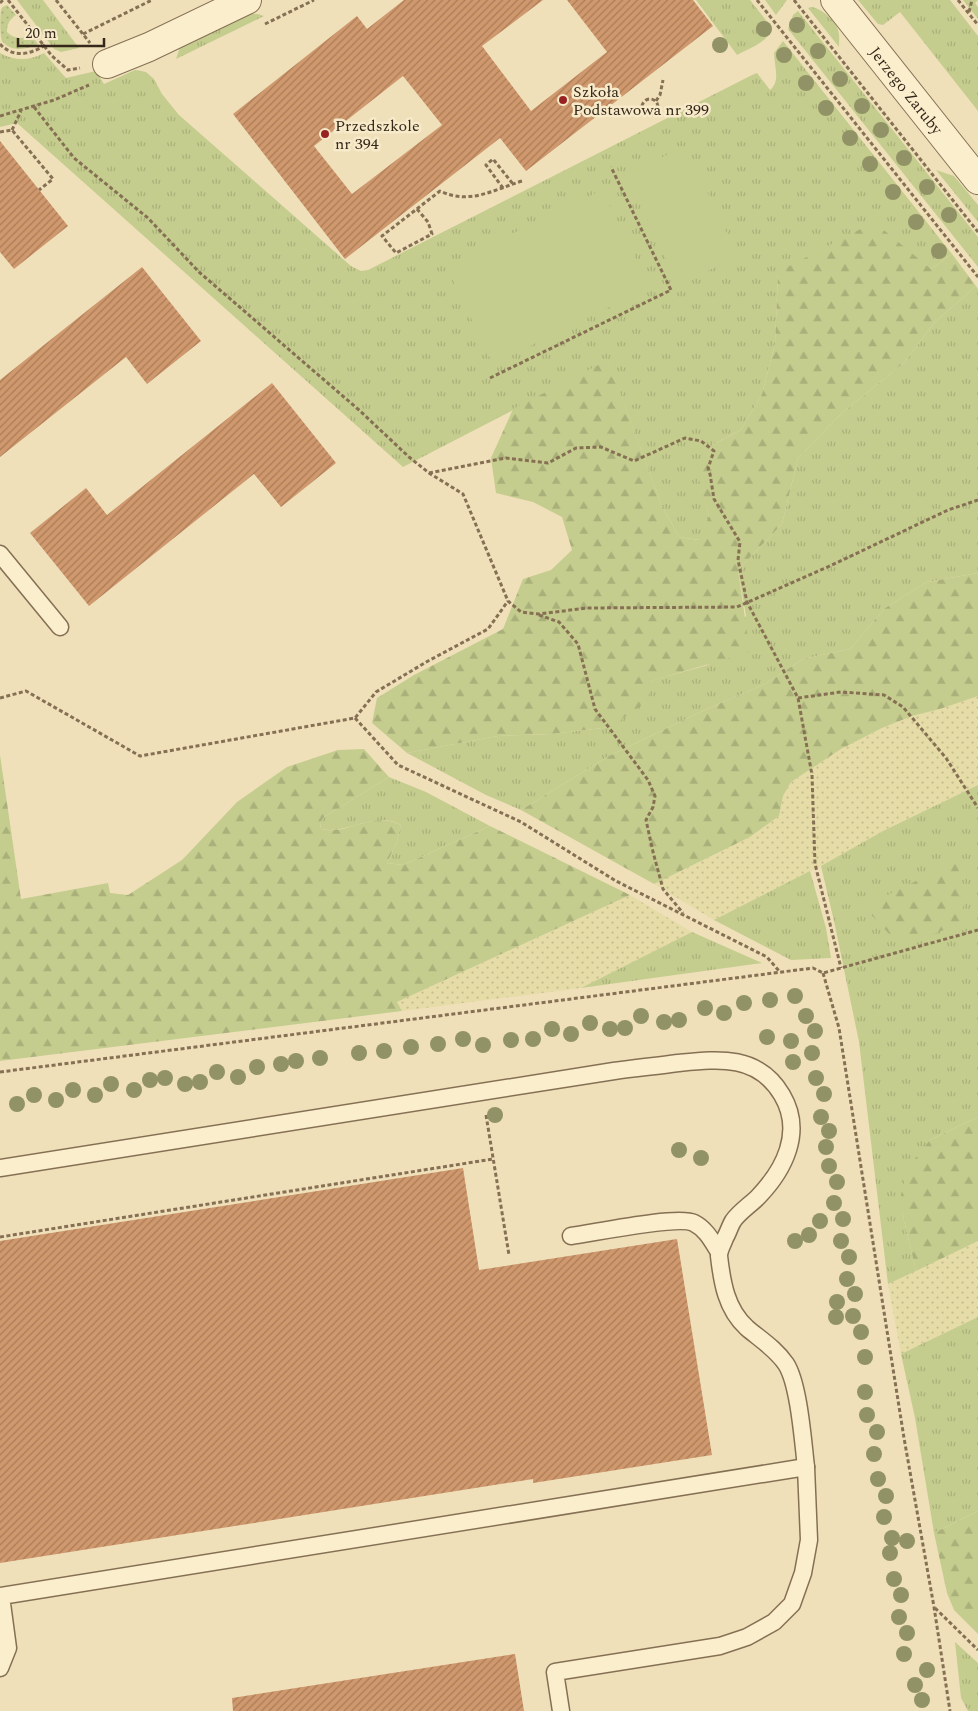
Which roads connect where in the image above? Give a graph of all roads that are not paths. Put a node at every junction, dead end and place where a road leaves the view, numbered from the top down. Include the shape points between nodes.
1 (247, 0) edge
2 (835, 0) edge
3 (100, 74) road end
4 (978, 180) edge
5 (0, 554) edge
6 (60, 627) dead end
7 (0, 1168) edge
8 (571, 1236) dead end
9 (719, 1252) junction
10 (806, 1467) junction
11 (0, 1668) edge
12 (561, 1711) edge

1 - 3 street
2 - 4 street, Jerzego Zaruby
5 - 6 lane
7 - 9 lane via 614,1071 726,1060 756,1068 769,1078 785,1100 791,1128 785,1160 758,1197 733,1220
8 - 9 lane via 673,1220 693,1223 708,1234
9 - 10 lane via 724,1290 734,1314 786,1364 795,1388
10 - 11 lane via 1,1596 8,1648
10 - 12 lane via 809,1540 803,1573 792,1604 774,1622 747,1637 720,1646 555,1672

